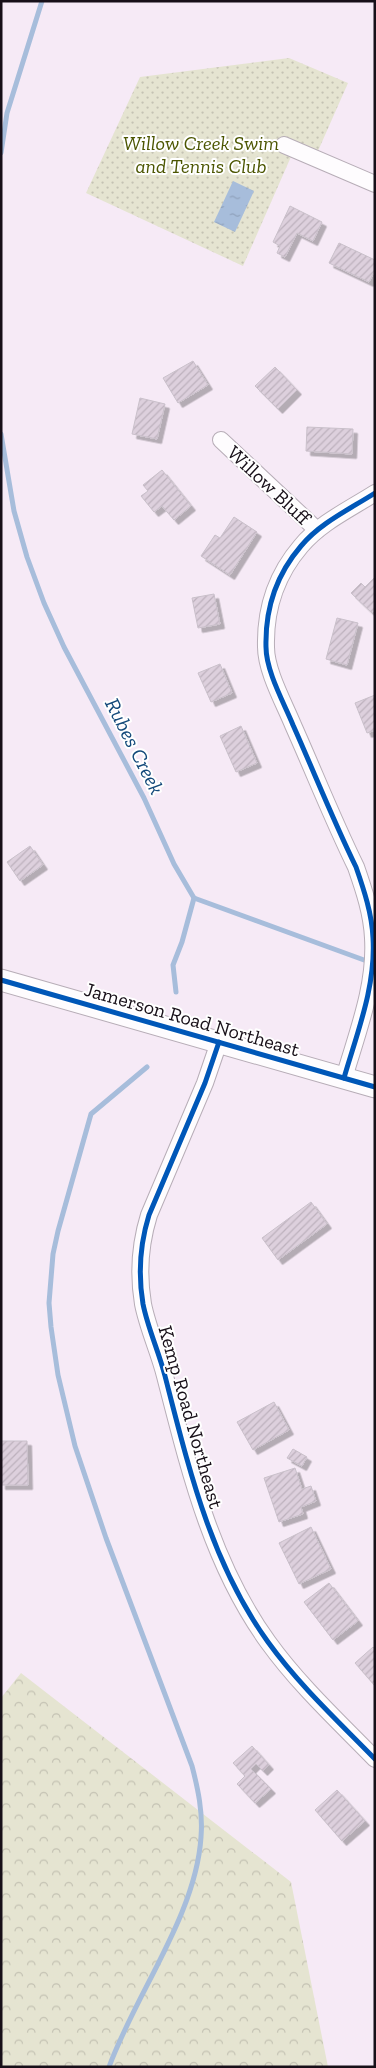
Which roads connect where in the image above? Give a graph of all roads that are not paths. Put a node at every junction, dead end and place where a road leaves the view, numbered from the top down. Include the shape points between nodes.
1 (284, 145) dead end
2 (375, 184) edge
3 (221, 440) dead end
4 (375, 493) edge
5 (317, 530) junction
6 (1, 980) edge
7 (219, 1042) junction
8 (344, 1078) junction
9 (375, 1087) edge
10 (375, 1759) edge

1 - 2 street
3 - 5 street, Willow Bluff
4 - 5 street
5 - 8 street via 286,565 276,584 266,648 272,674 356,867 371,921 372,966 368,995
6 - 7 street, Jamerson Road Northeast
7 - 8 street, Jamerson Road Northeast
7 - 10 street, Kemp Road Northeast via 145,1228 140,1281 143,1305 204,1519 242,1601 287,1666
8 - 9 street, Jamerson Road Northeast

